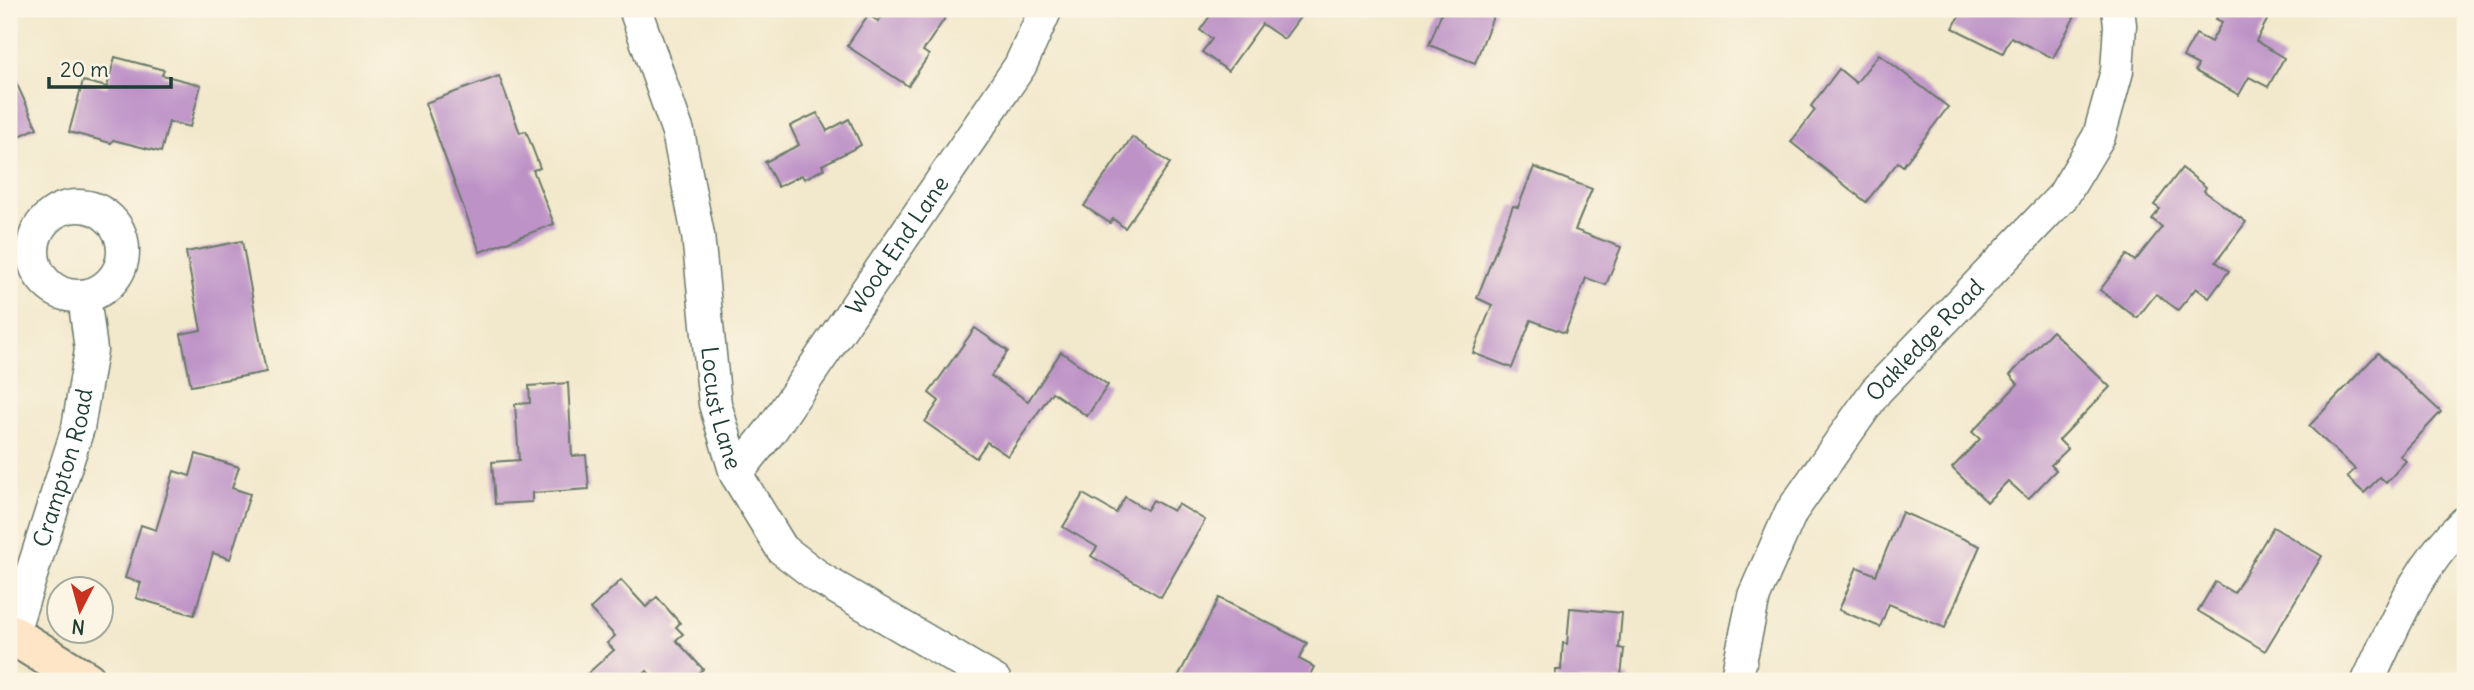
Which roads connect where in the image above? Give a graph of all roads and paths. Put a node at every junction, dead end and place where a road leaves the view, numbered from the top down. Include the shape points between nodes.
1 (635, 9) edge
2 (1046, 9) edge
3 (2118, 9) edge
4 (84, 296) dead end
5 (736, 474) junction
6 (2465, 522) edge
7 (10, 634) edge
8 (87, 681) edge
9 (995, 681) edge
10 (1736, 681) edge
11 (2368, 681) edge

1 - 5 street, Locust Lane via 677,132 698,235 715,404
2 - 5 street, Wood End Lane via 1020,66 772,429
3 - 10 street, Oakledge Road via 2117,71 2099,136 2063,196 1876,391 1791,512 1754,596
4 - 7 street, Crampton Road via 91,350 78,428
5 - 9 street, Locust Lane via 782,549 821,579
6 - 11 street via 2414,583
7 - 8 street

